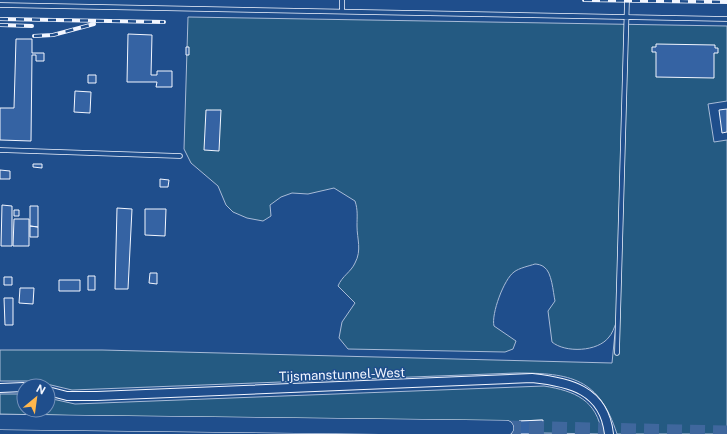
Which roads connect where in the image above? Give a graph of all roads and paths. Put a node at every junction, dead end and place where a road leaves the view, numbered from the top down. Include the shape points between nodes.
1 (55, 0) edge
2 (342, 0) edge
3 (627, 0) edge
4 (0, 4) edge
5 (57, 6) junction
6 (342, 11) junction
7 (627, 17) junction
8 (727, 19) edge
9 (0, 150) edge
10 (180, 156) dead end
11 (617, 353) dead end
12 (16, 387) edge
13 (0, 388) edge
14 (56, 393) edge
15 (0, 422) edge
16 (506, 428) tunnel mouth
17 (609, 434) edge

1 - 5 lane
2 - 6 lane
3 - 7 lane
4 - 5 lane
5 - 6 lane
6 - 7 lane
7 - 8 lane
7 - 11 lane
9 - 10 lane
12 - 13 street
14 - 17 street, Tijsmanstunnel-West via 67,396 97,396 532,378 559,381 581,388 597,402 606,417
15 - 16 highway

